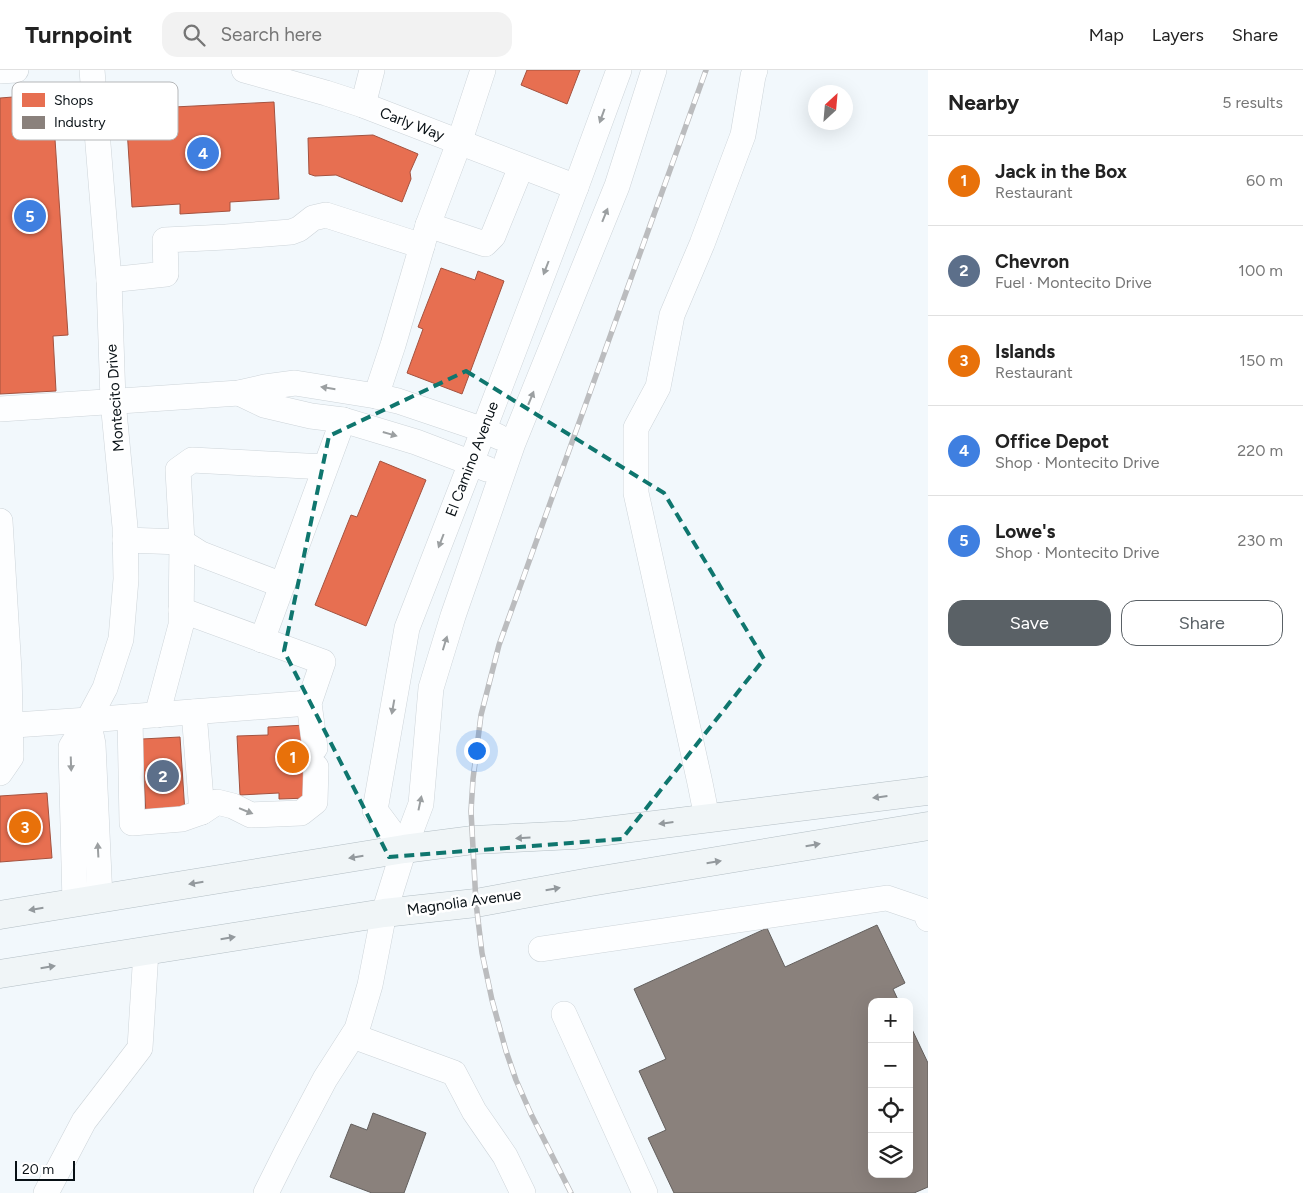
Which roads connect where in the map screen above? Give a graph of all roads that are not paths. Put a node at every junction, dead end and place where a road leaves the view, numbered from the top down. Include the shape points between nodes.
1 (16, 70) edge
2 (244, 70) edge
3 (372, 70) edge
4 (483, 70) edge
5 (619, 70) edge
6 (654, 70) edge
7 (755, 70) edge
8 (0, 71) edge
9 (363, 105) junction
10 (98, 140) edge
11 (459, 143) junction
12 (521, 167) junction
13 (576, 187) junction
14 (425, 236) junction
15 (109, 280) junction
16 (239, 394) junction
17 (376, 396) junction
18 (113, 401) junction
19 (0, 409) edge
20 (343, 420) junction
21 (484, 430) junction
22 (512, 443) junction
23 (471, 463) junction
24 (326, 467) junction
25 (501, 475) junction
26 (0, 521) edge
27 (125, 540) junction
28 (182, 542) junction
29 (282, 585) junction
30 (181, 610) junction
31 (262, 640) junction
32 (309, 703) junction
33 (194, 712) junction
34 (157, 715) junction
35 (130, 717) junction
36 (88, 720) junction
37 (5, 725) edge
38 (0, 773) edge
39 (132, 789) junction
40 (95, 790) junction
41 (928, 791) edge
42 (202, 812) junction
43 (706, 818) junction
44 (928, 826) edge
45 (404, 849) junction
46 (88, 901) junction
47 (384, 913) junction
48 (0, 915) edge
49 (928, 919) edge
50 (541, 949) dead end
51 (146, 951) junction
52 (0, 974) edge
53 (564, 1014) dead end
54 (354, 1036) junction
55 (46, 1193) edge
56 (266, 1193) edge
57 (523, 1193) edge
58 (645, 1193) edge

1 - 8 street
2 - 9 street, Carly Way
3 - 9 street
4 - 11 street
5 -> 13 street, El Camino Avenue
22 -> 6 street via 617,186
7 - 43 street via 743,135 672,315 658,388 636,428 636,493
9 - 11 street, Carly Way
10 - 15 street, Montecito Drive
11 - 12 street, Carly Way
11 - 14 street
12 - 13 street, Carly Way
12 - 14 street via 493,236 485,244
13 -> 21 street, El Camino Avenue
14 - 15 street via 326,215 314,218 291,232 165,240 166,274
14 - 17 street
15 - 18 street, Montecito Drive
17 -> 16 street via 294,383
16 - 18 street
16 - 20 street via 264,405
17 - 21 street
18 - 19 street
18 - 27 street, Montecito Drive
20 -> 23 street
20 - 24 street
21 - 22 street
21 - 23 street, El Camino Avenue
22 - 25 street
23 - 25 street
23 -> 45 street, El Camino Avenue via 407,628 375,810
24 - 28 street via 192,460 178,470
24 - 29 street
45 -> 25 street via 421,804 431,688
26 - 37 street via 9,671
27 - 28 street
27 - 36 street, Montecito Drive via 126,579 121,639 105,688
28 - 29 street via 201,554
28 - 30 street
29 - 31 street
30 - 31 street
30 - 34 street via 181,624
31 - 32 street via 323,662
32 - 33 street
42 -> 32 street via 217,802 251,815 301,812 315,802 315,757
33 - 34 street
33 - 42 street
34 - 35 street
35 - 36 street
35 - 39 street
36 - 37 street
36 - 40 street via 93,744
36 -> 46 street, Montecito Drive via 71,747
37 - 38 street via 11,757
39 - 40 street
39 - 42 street via 132,823 182,819
46 -> 40 street
41 -> 43 main road
43 -> 45 main road via 574,835 473,840
47 -> 44 main road, Magnolia Avenue via 476,903
45 -> 46 main road
45 - 47 street
46 -> 48 main road
51 -> 47 main road, Magnolia Avenue
47 - 54 street via 370,984
49 - 50 street via 925,911 887,898
52 -> 51 main road, Magnolia Avenue
51 - 55 street via 140,1048 84,1121
53 - 58 street
54 - 56 street via 325,1079
54 - 57 street via 454,1073 474,1111 505,1156

